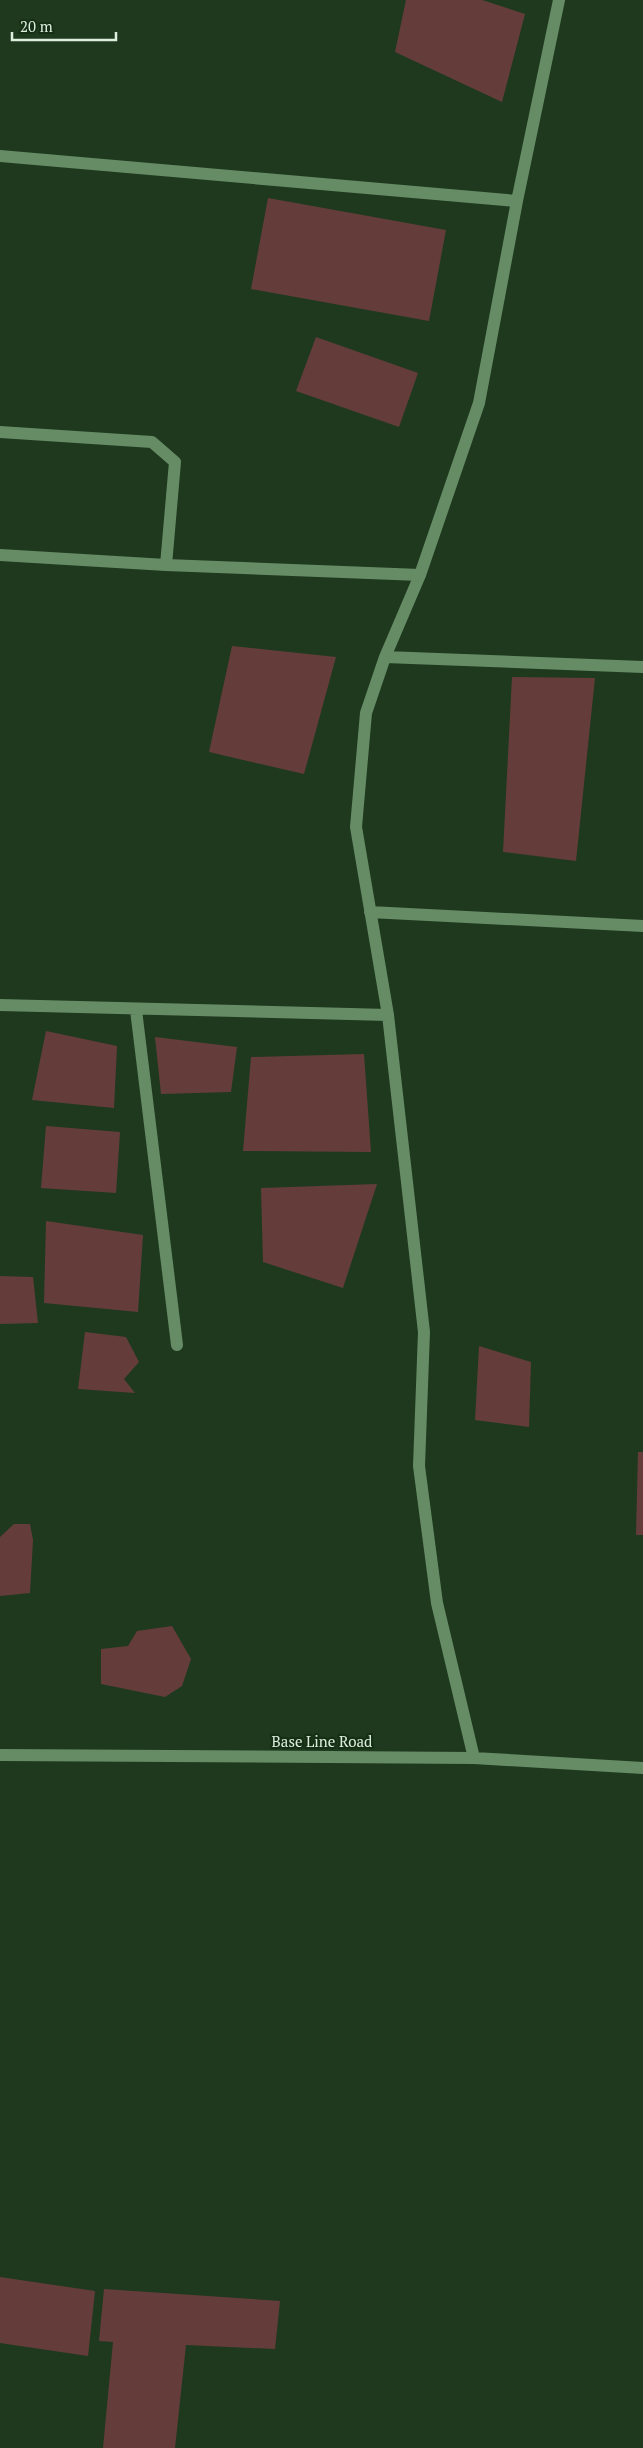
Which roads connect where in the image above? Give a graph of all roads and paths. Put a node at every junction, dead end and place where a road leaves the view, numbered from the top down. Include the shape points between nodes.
1 (559, 0) edge
2 (0, 156) edge
3 (517, 201) junction
4 (0, 432) edge
5 (0, 555) edge
6 (166, 565) junction
7 (420, 575) junction
8 (385, 657) junction
9 (643, 667) edge
10 (370, 912) junction
11 (643, 926) edge
12 (0, 1005) edge
13 (136, 1010) junction
14 (388, 1015) junction
15 (177, 1345) dead end
16 (0, 1755) edge
17 (474, 1758) junction
18 (643, 1768) edge

1 - 3 street
2 - 3 street
3 - 7 street via 480,404
4 - 6 street via 152,442 175,462
5 - 6 street
6 - 7 street
7 - 8 street
8 - 9 street
8 - 10 street via 366,713 356,827
10 - 11 street
10 - 14 street
12 - 13 street
13 - 14 street
13 - 15 street
14 - 17 street via 424,1332 419,1466 437,1603
16 - 17 street, Base Line Road
17 - 18 street, Base Line Road

